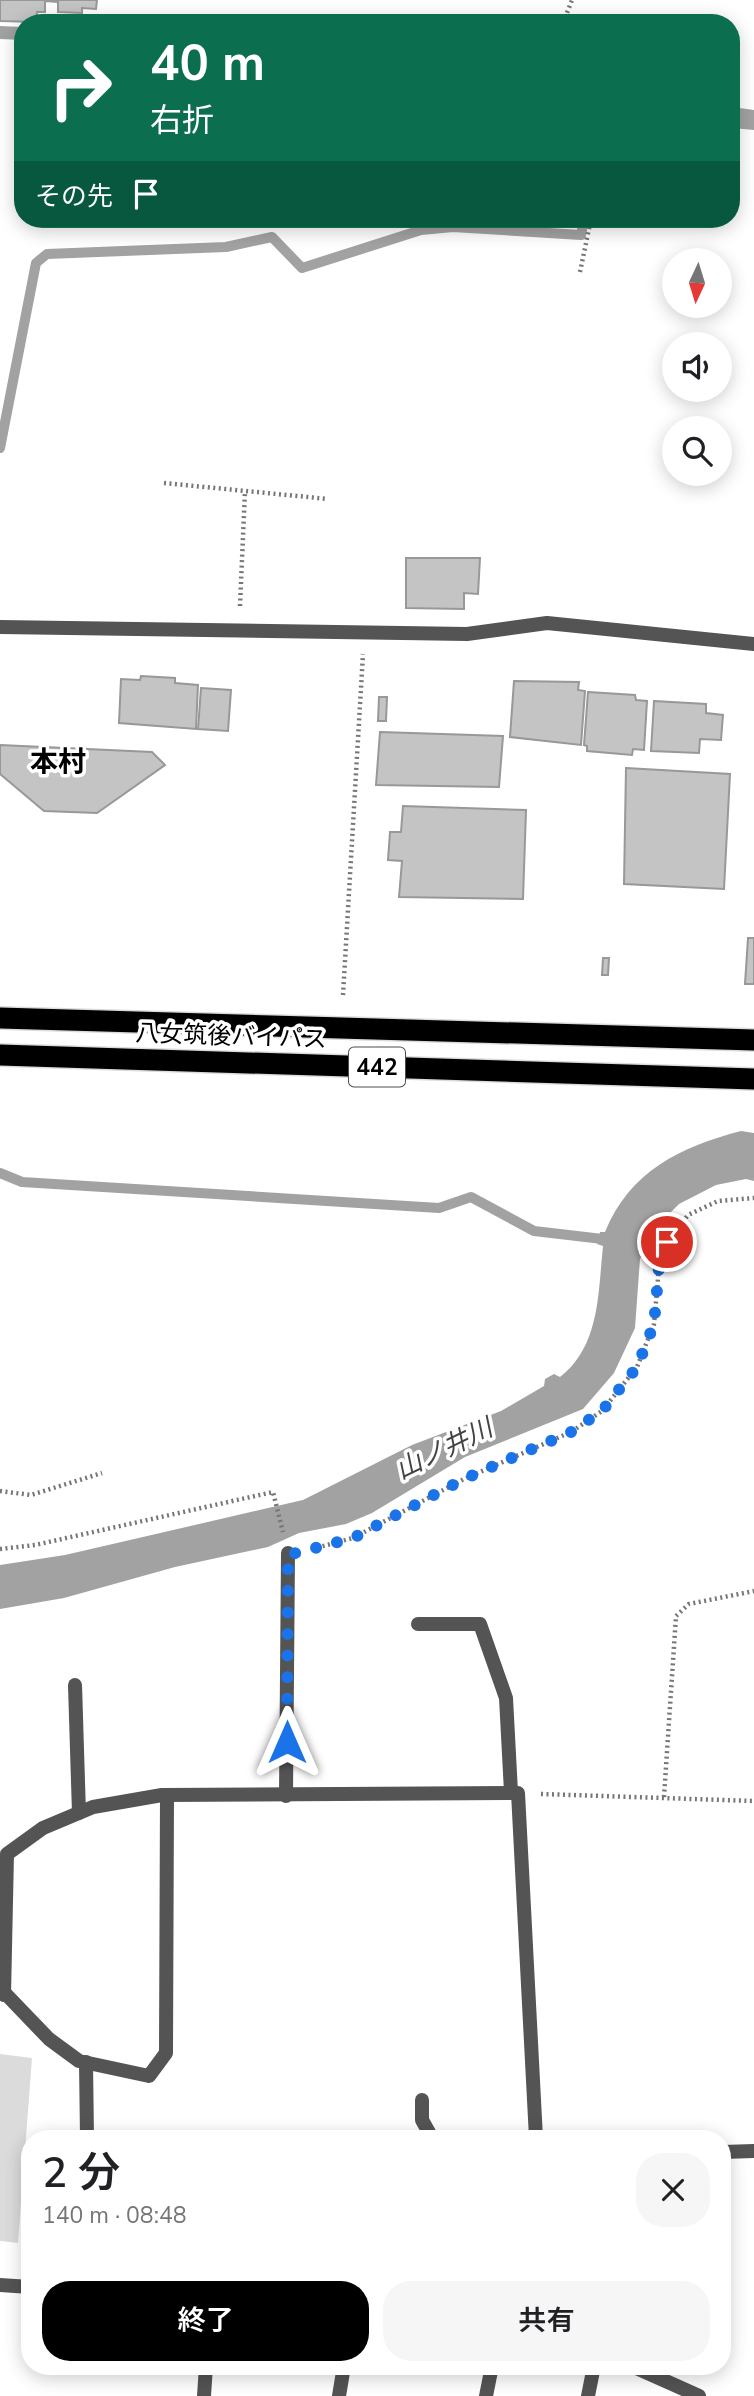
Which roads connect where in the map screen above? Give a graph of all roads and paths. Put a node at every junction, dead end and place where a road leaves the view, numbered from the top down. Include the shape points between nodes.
1 (589, 228) edge
2 (580, 272) dead end
3 (164, 483) dead end
4 (245, 491) junction
5 (328, 499) dead end
6 (0, 627) edge
7 (239, 632) junction
8 (365, 633) junction
9 (754, 644) edge
10 (343, 995) dead end
11 (0, 1018) edge
12 (754, 1040) edge
13 (0, 1055) edge
14 (754, 1079) edge
15 (754, 1198) edge
16 (102, 1473) dead end
17 (0, 1491) edge
18 (0, 1549) edge
19 (288, 1554) junction
20 (754, 1591) edge
21 (418, 1624) dead end
22 (75, 1685) dead end
23 (515, 1792) junction
24 (167, 1795) junction
25 (286, 1796) junction
26 (664, 1797) junction
27 (754, 1801) edge
28 (79, 1813) junction
29 (2, 1991) edge
30 (86, 2062) junction
31 (422, 2100) dead end
32 (87, 2130) edge
33 (428, 2130) edge
34 (536, 2130) edge
35 (754, 2151) edge
36 (731, 2152) edge
37 (0, 2285) edge
38 (21, 2286) edge
39 (205, 2375) edge
40 (342, 2375) edge
41 (490, 2375) edge
42 (592, 2375) edge
43 (652, 2375) edge
44 (204, 2396) edge
45 (339, 2396) edge
46 (486, 2396) edge
47 (588, 2396) edge
48 (699, 2396) edge

1 - 2 path
3 - 4 path
4 - 5 path
4 - 7 path
6 - 7 street
7 - 8 street
8 - 9 street via 467,634 547,623
8 - 10 path
11 - 12 highway, 八女筑後バイパス / 442
13 - 14 highway, 八女筑後バイパス / 442
15 - 19 path via 718,1200 688,1215 667,1242 659,1267 654,1324 637,1367 602,1411 571,1432 464,1479 353,1538
16 - 17 path via 30,1495
18 - 19 path via 273,1493
19 - 25 street
20 - 26 path via 689,1604 676,1616
21 - 23 street via 480,1624 506,1698
22 - 28 street
23 - 25 street
23 - 26 path
23 - 34 street
24 - 25 street
24 - 28 street
24 - 30 street via 166,2053 149,2076
26 - 27 path
28 - 29 street via 43,1828 7,1854
29 - 30 street via 49,2039 79,2062
30 - 32 street
31 - 33 street via 422,2120
35 - 36 street
37 - 38 street
39 - 44 street
40 - 45 street
41 - 46 street
42 - 47 street
43 - 48 street

